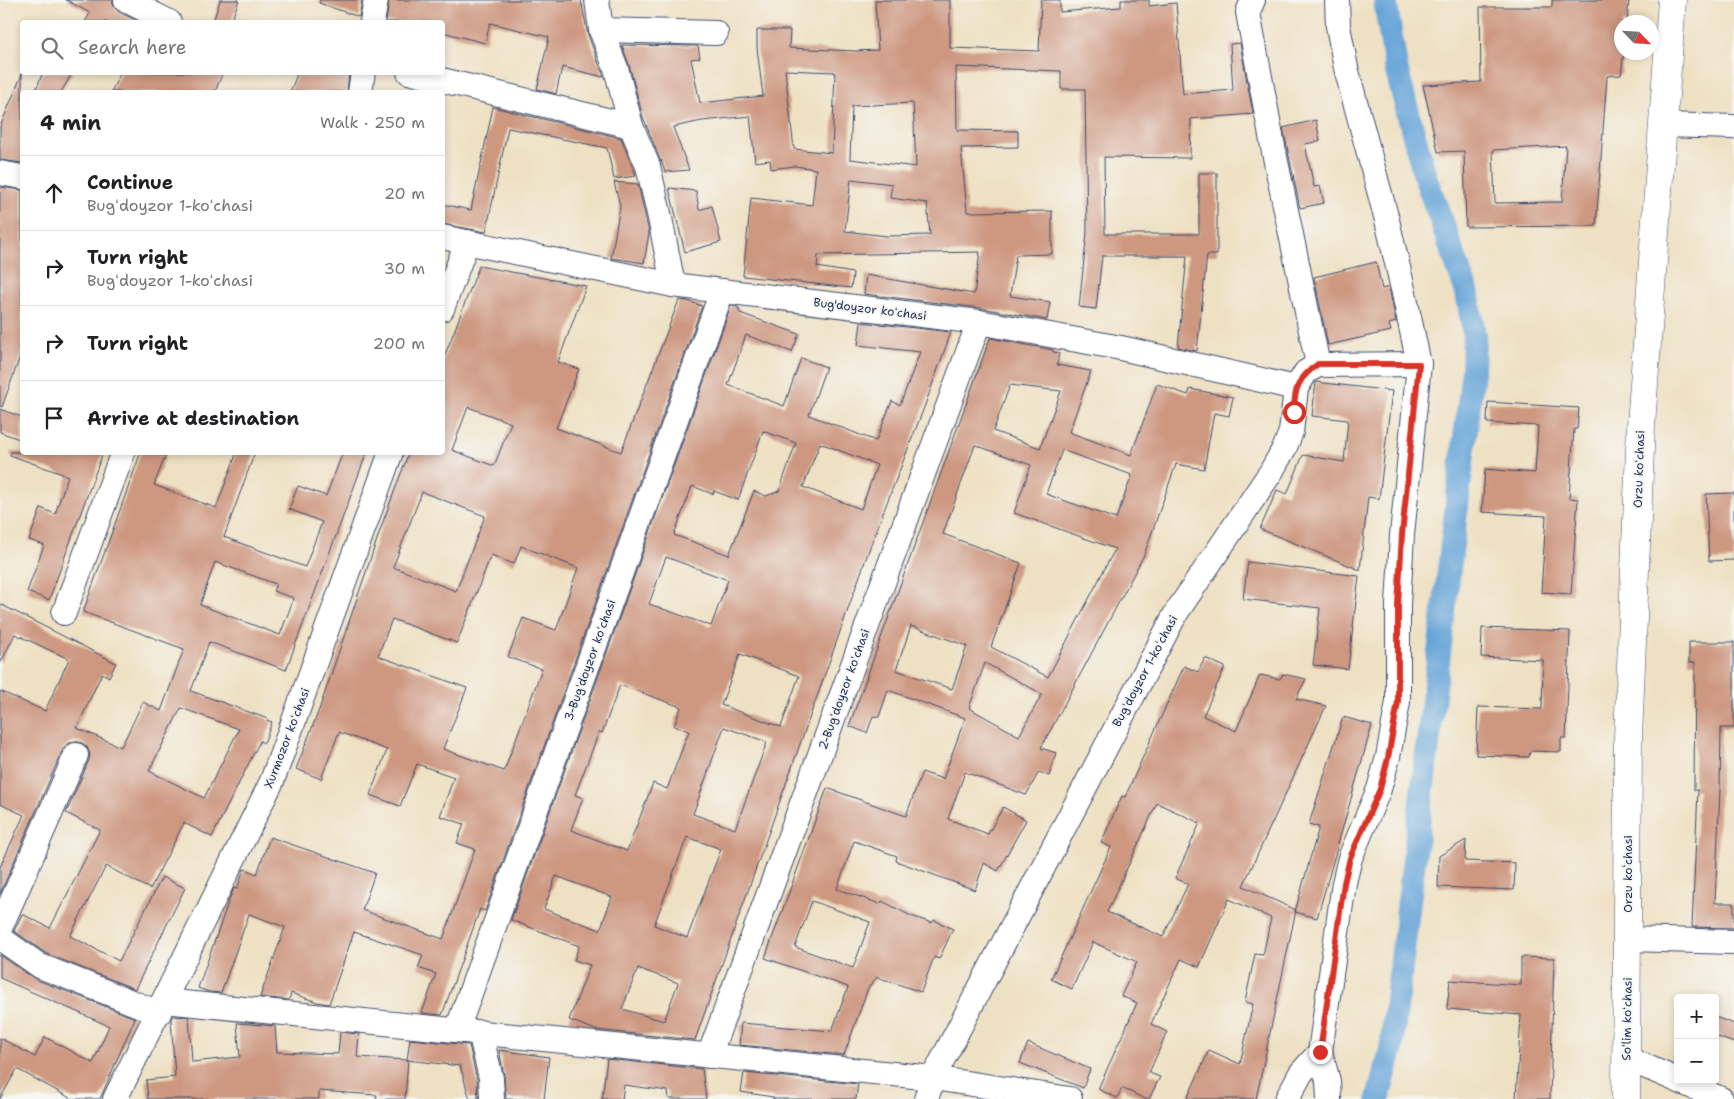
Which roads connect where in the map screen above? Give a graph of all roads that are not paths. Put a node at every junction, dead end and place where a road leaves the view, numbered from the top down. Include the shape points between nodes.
1 (126, 0) edge
2 (376, 0) edge
3 (597, 0) edge
4 (1253, 0) edge
5 (1337, 0) edge
6 (1672, 0) edge
7 (165, 20) edge
8 (372, 20) edge
9 (601, 30) junction
10 (716, 34) dead end
11 (363, 75) edge
12 (421, 75) edge
13 (360, 90) edge
14 (1663, 125) junction
15 (631, 126) junction
16 (1734, 127) edge
17 (0, 173) edge
18 (20, 176) edge
19 (445, 238) edge
20 (467, 242) junction
21 (673, 285) junction
22 (722, 291) junction
23 (445, 301) edge
24 (979, 322) junction
25 (1318, 364) junction
26 (1419, 364) junction
27 (1296, 388) junction
28 (122, 455) edge
29 (389, 455) edge
30 (64, 614) dead end
31 (76, 755) dead end
32 (0, 928) edge
33 (0, 938) edge
34 (1628, 939) junction
35 (1734, 942) edge
36 (161, 1007) junction
37 (457, 1030) junction
38 (480, 1032) junction
39 (1320, 1052) junction
40 (709, 1056) junction
41 (1626, 1058) junction
42 (929, 1088) edge
43 (115, 1099) edge
44 (492, 1099) edge
45 (1070, 1099) edge
46 (1287, 1099) edge
47 (1329, 1099) edge
48 (1626, 1099) edge
49 (1722, 1099) edge

1 - 7 street
2 - 8 street
3 - 9 street
4 - 25 street via 1248,12 1251,29
5 - 26 street via 1346,68 1389,228
6 - 14 street, Orzu koʻchasi
9 - 10 street
9 - 15 street via 616,68
11 - 13 street
12 - 15 street
14 - 16 street
14 - 34 street, Orzu koʻchasi via 1641,425 1628,738
15 - 21 street via 648,166
17 - 18 street
19 - 20 street, Bug'doyzor koʻchasi
20 - 21 street, Bug'doyzor koʻchasi
20 - 23 street
21 - 22 street, Bug'doyzor koʻchasi
22 - 24 street, Bug'doyzor koʻchasi
22 - 37 street, 3-Bugʻdoyzor koʻchasi
24 - 27 street, Bug'doyzor koʻchasi via 1121,348
24 - 40 street, 2-Bugʻdoyzor koʻchasi
25 - 26 street
25 - 27 street via 1306,372
26 - 39 street via 1402,535 1398,702 1380,789 1350,858 1344,883
27 - 42 street, Bugʻdoyzor 1-koʻchasi via 1291,432 1285,446 1176,613
28 - 30 street
29 - 36 street, Xurmozor koʻchasi via 272,781
31 - 32 street
33 - 36 street via 40,966
34 - 35 street
34 - 41 street, Soʻlim koʻchasi
36 - 37 street
36 - 43 street, Xurmozor koʻchasi
37 - 38 street
38 - 40 street
38 - 44 street via 491,1078
39 - 46 street via 1301,1073
39 - 47 street
40 - 42 street
41 - 48 street, Soʻlim koʻchasi
41 - 49 street
42 - 45 street

